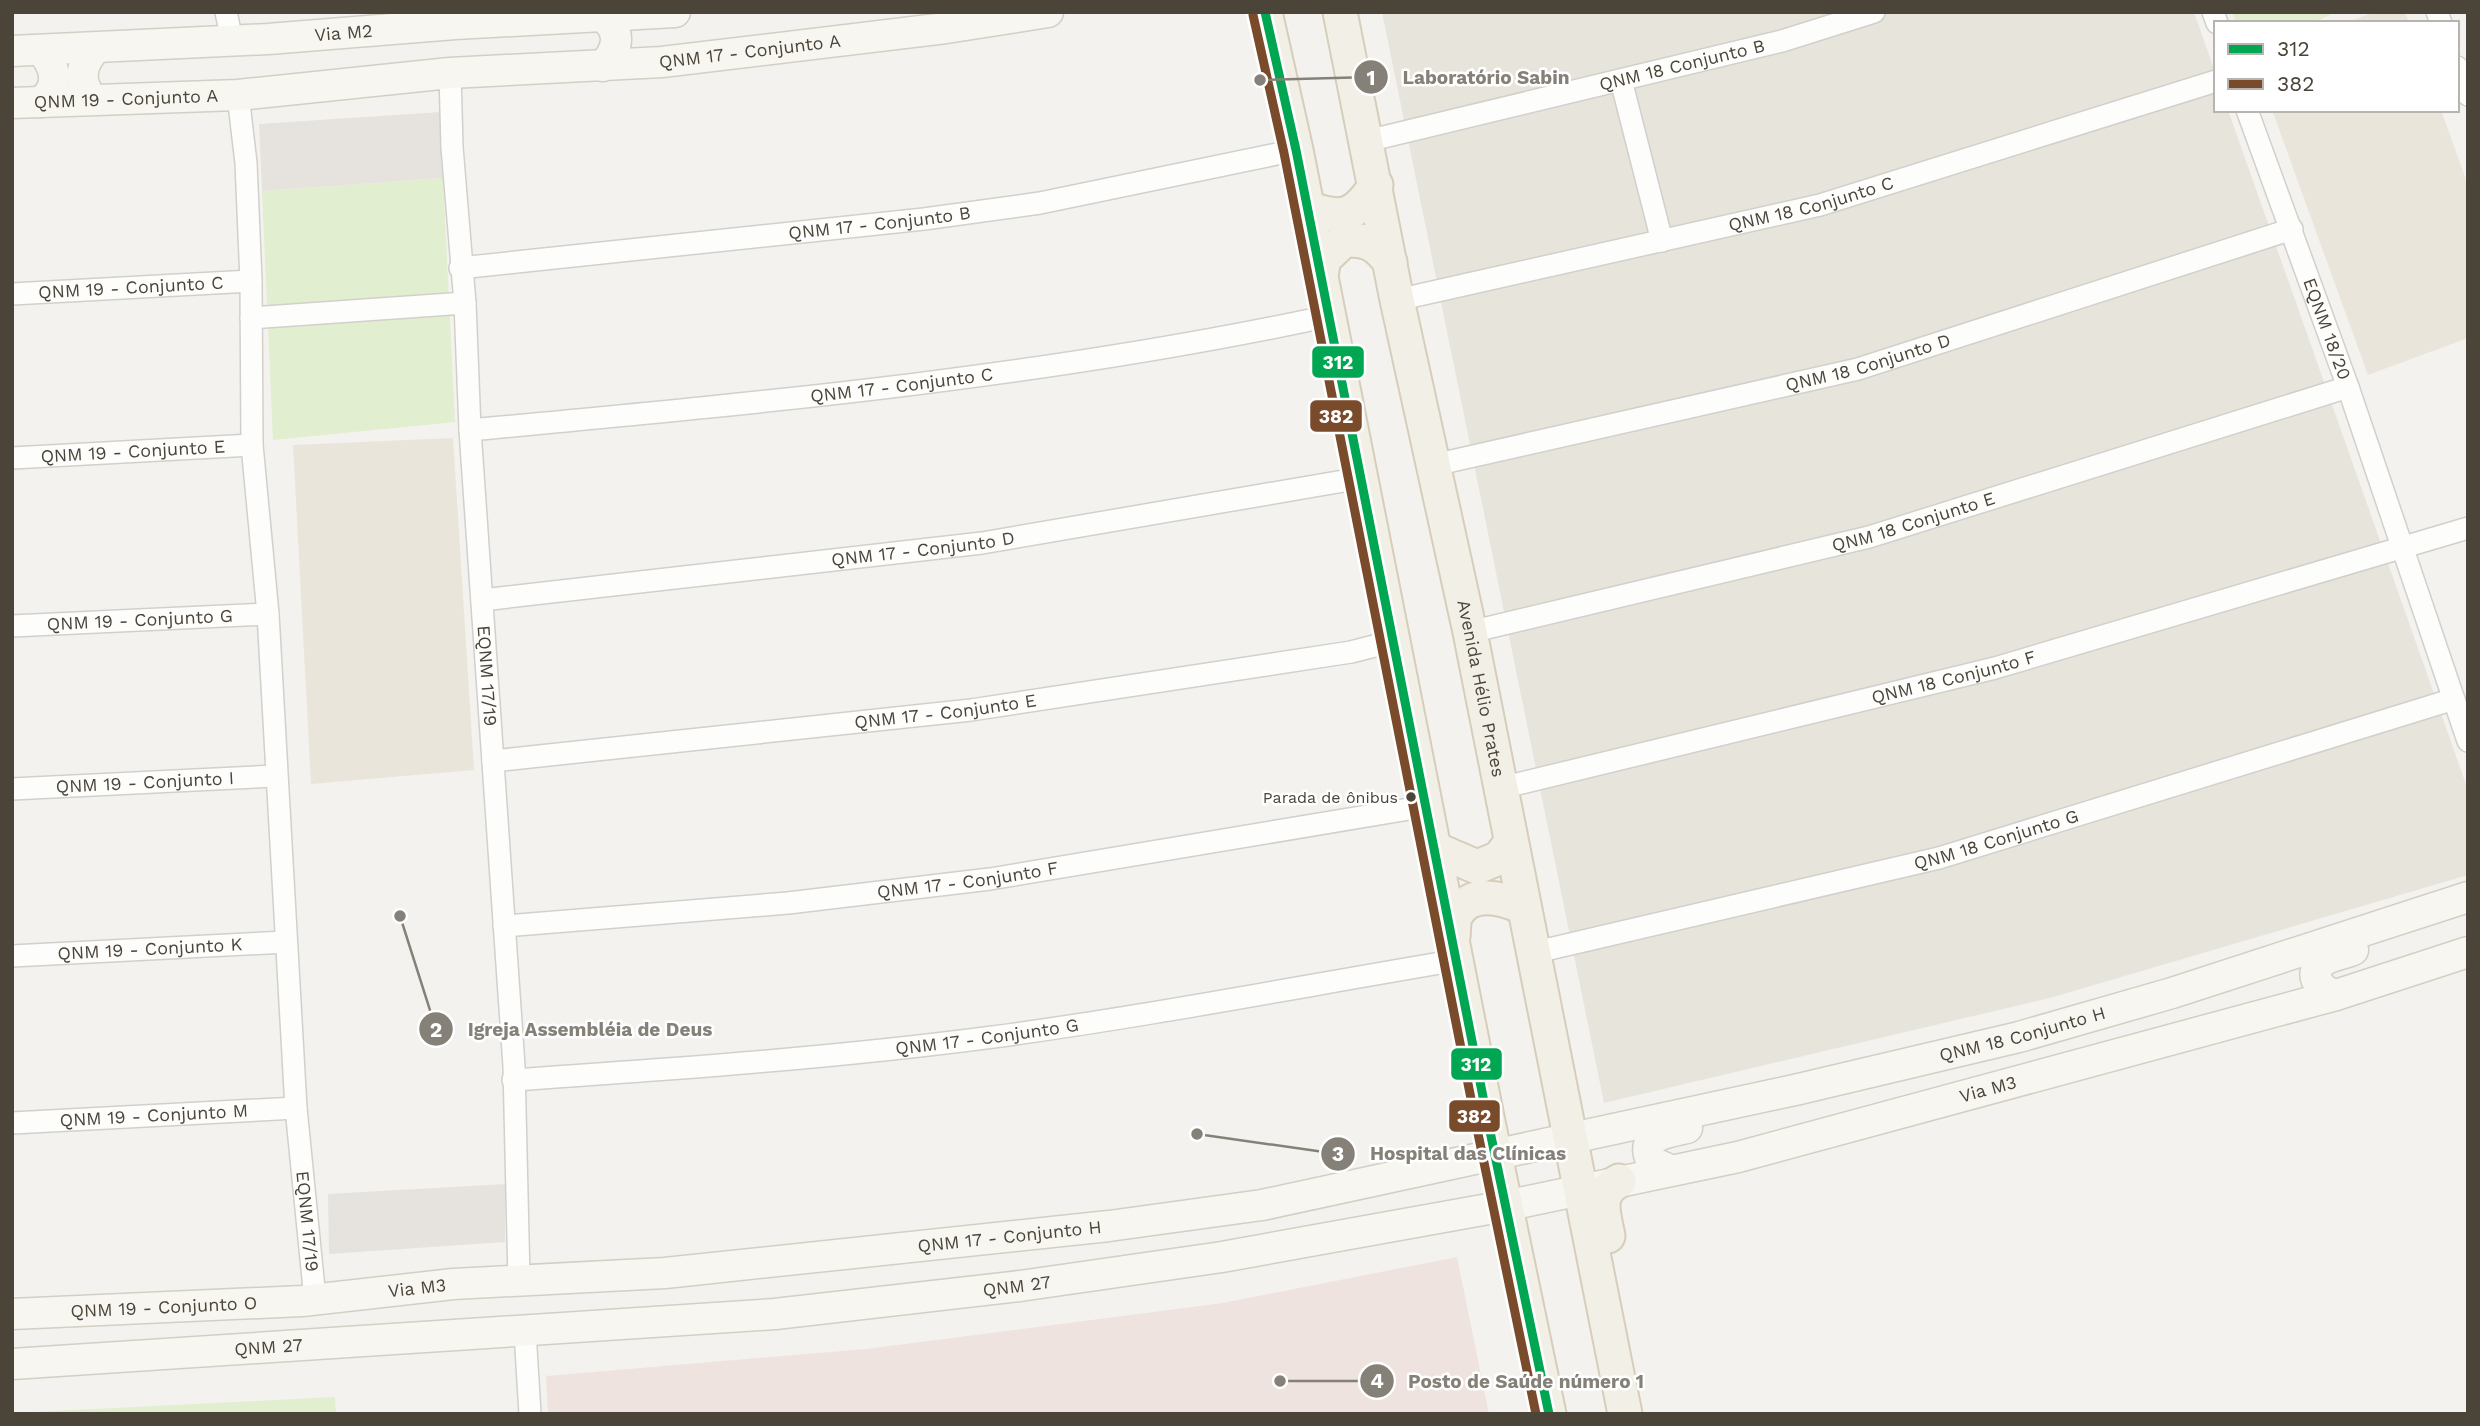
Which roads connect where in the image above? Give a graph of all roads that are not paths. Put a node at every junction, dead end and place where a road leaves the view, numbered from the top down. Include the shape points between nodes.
1 (1048, 12) edge
2 (1265, 12) edge
3 (1340, 12) edge
4 (1874, 12) edge
5 (599, 14) junction
6 (664, 14) edge
7 (455, 18) edge
8 (949, 20) edge
9 (229, 26) edge
10 (96, 48) junction
11 (27, 51) edge
12 (662, 62) junction
13 (603, 66) junction
14 (450, 72) junction
15 (2459, 72) edge
16 (1621, 80) junction
17 (2214, 81) edge
18 (239, 95) junction
19 (2468, 95) edge
20 (92, 99) junction
21 (27, 102) edge
22 (2248, 112) edge
23 (1367, 141) junction
24 (1296, 150) junction
25 (1376, 185) junction
26 (1308, 208) junction
27 (2292, 229) junction
28 (1662, 241) junction
29 (1390, 262) junction
30 (460, 268) junction
31 (1321, 275) junction
32 (251, 281) junction
33 (12, 294) edge
34 (1397, 300) junction
35 (465, 303) junction
36 (1329, 316) junction
37 (251, 318) junction
38 (2348, 387) junction
39 (470, 430) junction
40 (252, 445) junction
41 (12, 458) edge
42 (1434, 465) junction
43 (1362, 478) junction
44 (2468, 528) edge
45 (2402, 550) junction
46 (482, 600) junction
47 (268, 614) junction
48 (12, 626) edge
49 (1470, 632) junction
50 (1394, 641) junction
51 (2454, 699) junction
52 (2468, 741) edge
53 (493, 761) junction
54 (276, 776) junction
55 (1501, 788) junction
56 (12, 789) edge
57 (1427, 806) junction
58 (1510, 844) junction
59 (1435, 849) junction
60 (2468, 897) edge
61 (1522, 907) junction
62 (504, 926) junction
63 (286, 942) junction
64 (1455, 949) junction
65 (2468, 952) edge
66 (1532, 953) junction
67 (12, 956) edge
68 (2336, 995) junction
69 (1868, 1073) junction
70 (513, 1080) junction
71 (1799, 1089) junction
72 (296, 1108) junction
73 (12, 1123) edge
74 (1570, 1138) junction
75 (1494, 1155) junction
76 (1738, 1157) junction
77 (1670, 1170) junction
78 (1381, 1181) junction
79 (1619, 1181) junction
80 (1580, 1190) junction
81 (1505, 1206) junction
82 (1243, 1253) junction
83 (519, 1280) junction
84 (308, 1300) junction
85 (12, 1314) edge
86 (525, 1332) junction
87 (148, 1356) junction
88 (12, 1364) edge
89 (1615, 1367) junction
90 (530, 1414) edge
91 (1549, 1414) edge
92 (1625, 1414) edge

1 - 8 main road, QNM 17 - Conjunto A
2 - 24 main road
3 - 23 main road, Avenida Hélio Prates
4 - 16 street, QNM 18 Conjunto B via 1782,41
5 - 6 main road, Via M2
5 - 7 main road, Via M2
5 - 13 main road via 610,21 617,35 616,47
6 - 12 main road via 646,26 646,51
7 - 9 main road, Via M2
8 - 12 main road, QNM 17 - Conjunto A
9 - 10 main road, Via M2
10 - 11 main road, Via M2
10 - 20 main road via 82,70 84,88
11 - 21 main road via 53,67 55,86
12 - 13 main road, QNM 17 - Conjunto A
13 - 14 main road, QNM 17 - Conjunto A
14 - 18 main road
14 - 30 street, EQNM 17/19
15 - 19 street
16 - 23 street, QNM 18 Conjunto B
16 - 28 street
17 - 28 street, QNM 18 Conjunto C via 1820,205
18 - 20 main road, QNM 19 - Conjunto A
18 - 32 street, EQNM 17/19
20 - 21 main road, QNM 19 - Conjunto A
22 - 27 street, EQNM 18/20
23 - 25 main road, Avenida Hélio Prates
24 - 26 main road
24 - 30 street, QNM 17 - Conjunto B via 1040,204
25 - 26 main road via 1363,204 1344,216
25 - 29 main road, Avenida Hélio Prates
26 - 31 main road
27 - 38 street, EQNM 18/20
27 - 42 street, QNM 18 Conjunto D via 1858,369
28 - 34 street, QNM 18 Conjunto C
29 - 31 main road via 1376,244 1344,240 1324,259
29 - 34 main road, Avenida Hélio Prates
30 - 35 street, EQNM 17/19
31 - 36 main road
32 - 33 street, QNM 19 - Conjunto C
32 - 37 street, EQNM 17/19
34 - 42 main road, Avenida Hélio Prates
35 - 37 street
35 - 39 street, EQNM 17/19
36 - 39 street, QNM 17 - Conjunto C via 1068,363 848,394
36 - 43 main road
37 - 40 street, EQNM 17/19
38 - 45 street, EQNM 18/20
38 - 49 street, QNM 18 Conjunto E via 1869,537
39 - 46 street, EQNM 17/19
40 - 41 street, QNM 19 - Conjunto E
40 - 47 street, EQNM 17/19
42 - 49 main road, Avenida Hélio Prates
43 - 46 street, QNM 17 - Conjunto D via 982,543
43 - 50 main road
44 - 45 street
45 - 51 street, EQNM 18/20
45 - 55 street, QNM 18 Conjunto F via 1995,668
46 - 53 street, EQNM 17/19
47 - 48 street, QNM 19 - Conjunto G
47 - 54 street, EQNM 17/19
49 - 55 main road, Avenida Hélio Prates
50 - 53 street, QNM 17 - Conjunto E via 1352,652 971,710
50 - 57 main road
51 - 52 street, EQNM 18/20
51 - 66 street, QNM 18 Conjunto G via 1939,858
53 - 62 street, EQNM 17/19
54 - 56 street, QNM 19 - Conjunto I
54 - 63 street, EQNM 17/19
55 - 58 main road, Avenida Hélio Prates
57 - 59 main road
57 - 62 street, QNM 17 - Conjunto F via 990,879 788,903
58 - 59 main road via 1499,858 1477,867
58 - 61 main road, Avenida Hélio Prates
59 - 64 main road
60 - 68 main road via 2407,931 2322,961 2317,981 2324,991
60 - 69 main road, QNM 18 Conjunto H via 2172,993 2019,1037
61 - 64 main road via 1498,897 1466,904 1456,915
61 - 66 main road, Avenida Hélio Prates
62 - 70 street, EQNM 17/19
63 - 67 street, QNM 19 - Conjunto K
63 - 72 street, EQNM 17/19
64 - 70 street, QNM 17 - Conjunto G via 1206,1006 992,1037 756,1063
64 - 75 main road
65 - 68 main road, Via M3
66 - 74 main road, Avenida Hélio Prates
68 - 76 main road, Via M3
69 - 71 main road, QNM 18 Conjunto H
69 - 76 main road via 1888,1089 1884,1108 1798,1129
70 - 83 street, EQNM 17/19
71 - 74 main road, QNM 18 Conjunto H
71 - 77 main road via 1747,1114 1653,1138 1649,1157 1655,1166
72 - 73 street, QNM 19 - Conjunto M
72 - 84 street, EQNM 17/19
74 - 75 main road
74 - 80 main road, Avenida Hélio Prates
75 - 78 main road, QNM 17 - Conjunto H
75 - 81 main road
76 - 77 main road, Via M3
77 - 79 main road, Via M3
78 - 82 main road via 1394,1196 1388,1212 1305,1227
78 - 83 main road, QNM 17 - Conjunto H via 1262,1205 1109,1226 665,1273
79 - 80 main road, Via M3
79 - 89 main road, Avenida Hélio Prates via 1606,1190 1601,1204 1616,1272
80 - 81 main road, Via M3
80 - 89 main road, Avenida Hélio Prates
81 - 82 main road, QNM 27
81 - 91 main road
82 - 86 main road, QNM 27 via 1020,1286 802,1311
83 - 84 main road, Via M3
84 - 85 main road, QNM 19 - Conjunto O
84 - 87 main road via 227,1312 143,1316 132,1326 128,1341
86 - 87 main road, QNM 27
86 - 90 street
87 - 88 main road, QNM 27
89 - 92 main road, Avenida Hélio Prates

